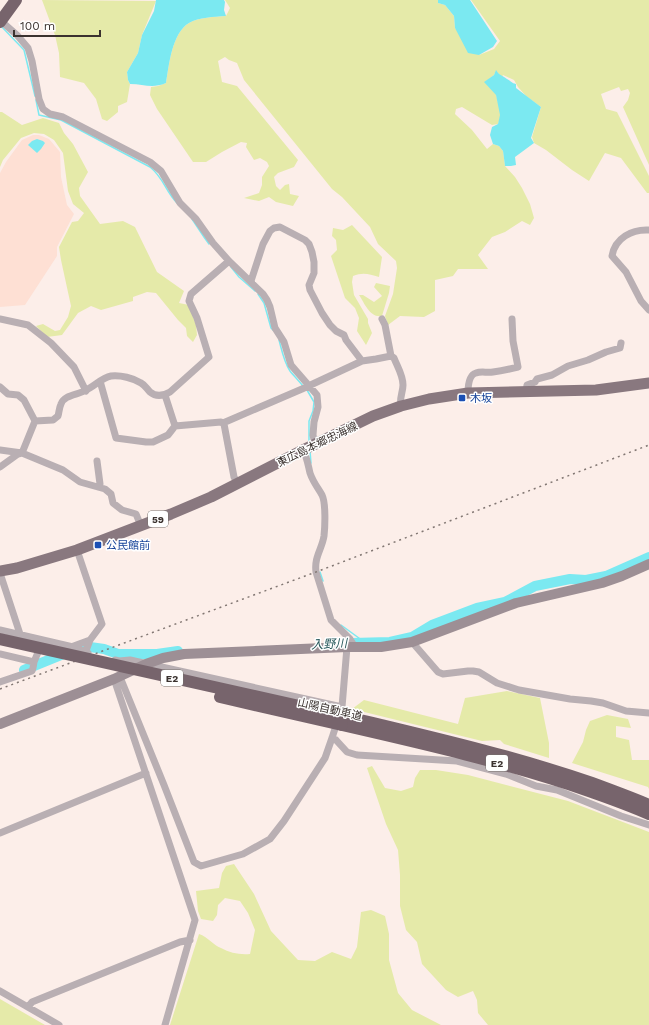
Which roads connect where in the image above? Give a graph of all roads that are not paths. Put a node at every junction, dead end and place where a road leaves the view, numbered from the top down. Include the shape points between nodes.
1 (16, 0) edge
2 (0, 21) edge
3 (649, 230) edge
4 (227, 263) junction
5 (251, 281) junction
6 (649, 310) edge
7 (0, 319) edge
8 (382, 319) dead end
9 (512, 319) dead end
10 (621, 343) dead end
11 (391, 356) junction
12 (362, 361) junction
13 (100, 381) junction
14 (648, 385) edge
15 (0, 387) edge
16 (306, 387) junction
17 (86, 391) junction
18 (526, 391) junction
19 (468, 393) junction
20 (165, 395) junction
21 (401, 406) junction
22 (35, 420) junction
23 (223, 424) junction
24 (175, 426) junction
25 (309, 446) junction
26 (0, 450) edge
27 (22, 453) junction
28 (97, 461) dead end
29 (0, 467) edge
30 (238, 484) junction
31 (99, 488) junction
32 (142, 526) junction
33 (77, 550) junction
34 (649, 564) edge
35 (0, 572) edge
36 (0, 630) edge
37 (20, 634) junction
38 (0, 639) edge
39 (43, 641) junction
40 (412, 642) junction
41 (351, 644) junction
42 (82, 647) junction
43 (0, 648) edge
44 (0, 654) edge
45 (146, 664) junction
46 (33, 665) junction
47 (116, 678) junction
48 (0, 682) edge
49 (649, 713) edge
50 (342, 716) junction
51 (0, 724) edge
52 (332, 738) junction
53 (146, 772) junction
54 (649, 805) edge
55 (649, 814) edge
56 (649, 825) edge
57 (0, 833) edge
58 (190, 940) junction
59 (0, 990) edge
60 (28, 1007) junction
61 (59, 1025) edge
62 (165, 1025) edge

1 - 2 highway
2 - 4 street via 28,48 43,109 50,114 63,116 150,162 161,171 180,203 196,219
3 - 6 street via 635,231 621,239 612,256 626,272 641,301
4 - 5 street
4 - 20 street via 191,294 189,301 209,357
5 - 12 street via 270,231 280,226 305,240 309,244 314,262 310,290 330,325 344,335
5 - 16 street via 267,300 275,328 284,342 291,365
7 - 17 street via 28,325 51,343 74,367
8 - 11 street
9 - 19 street via 518,367 477,372 470,380
10 - 18 street via 620,348 537,379 527,385
11 - 12 street
11 - 21 street via 402,376
12 - 16 street
13 - 17 street
13 - 20 street via 109,376 127,378 142,384 154,395
13 - 24 street via 116,438 154,442 168,435
14 - 18 main road, 東広島本郷忠海線 / 59 via 596,390
15 - 22 street via 8,394 18,395 24,400
16 - 23 street
16 - 25 street via 317,395 318,407
17 - 22 street via 64,400 58,416 53,420
18 - 19 main road, 東広島本郷忠海線 / 59
19 - 21 main road, 東広島本郷忠海線 / 59
20 - 24 street
21 - 25 main road, 東広島本郷忠海線 / 59
22 - 27 street
23 - 24 street via 221,422
23 - 30 street via 234,477
25 - 30 main road, 東広島本郷忠海線 / 59
25 - 41 street via 306,456 310,473 324,500 324,535 316,559 316,572 331,620
26 - 27 street
27 - 29 street
27 - 31 street via 63,470 80,482
28 - 31 street
30 - 32 main road, 東広島本郷忠海線 / 59
31 - 32 street via 111,494 113,503 122,510 136,514
32 - 33 main road, 東広島本郷忠海線 / 59
33 - 35 main road, 東広島本郷忠海線 / 59
33 - 42 street via 102,624
34 - 40 street via 602,584 516,603
35 - 37 street
36 - 37 street
37 - 39 street
38 - 50 highway, 山陽自動車道 / E2, bridge
39 - 42 street
39 - 46 street
40 - 41 street via 381,647
40 - 49 street via 438,672 443,674 479,672 497,683 519,690 603,703 626,711
41 - 45 street via 184,654
41 - 50 street
42 - 45 street via 119,661 130,660
43 - 50 highway, 山陽自動車道 / E2, bridge
44 - 46 street
45 - 47 street
45 - 50 street
46 - 48 street via 32,670
47 - 51 street
47 - 52 street via 164,785 194,862 201,866 243,854 270,840 325,758
47 - 53 street
50 - 52 street
50 - 54 highway, 山陽自動車道 / E2 via 526,762
50 - 55 highway, 山陽自動車道 / E2 via 524,770
52 - 56 street via 347,752 357,755 457,761 506,774 536,786 557,790
53 - 57 street
53 - 58 street via 195,920
58 - 60 street via 32,1002
58 - 62 street
59 - 60 street
60 - 61 street

